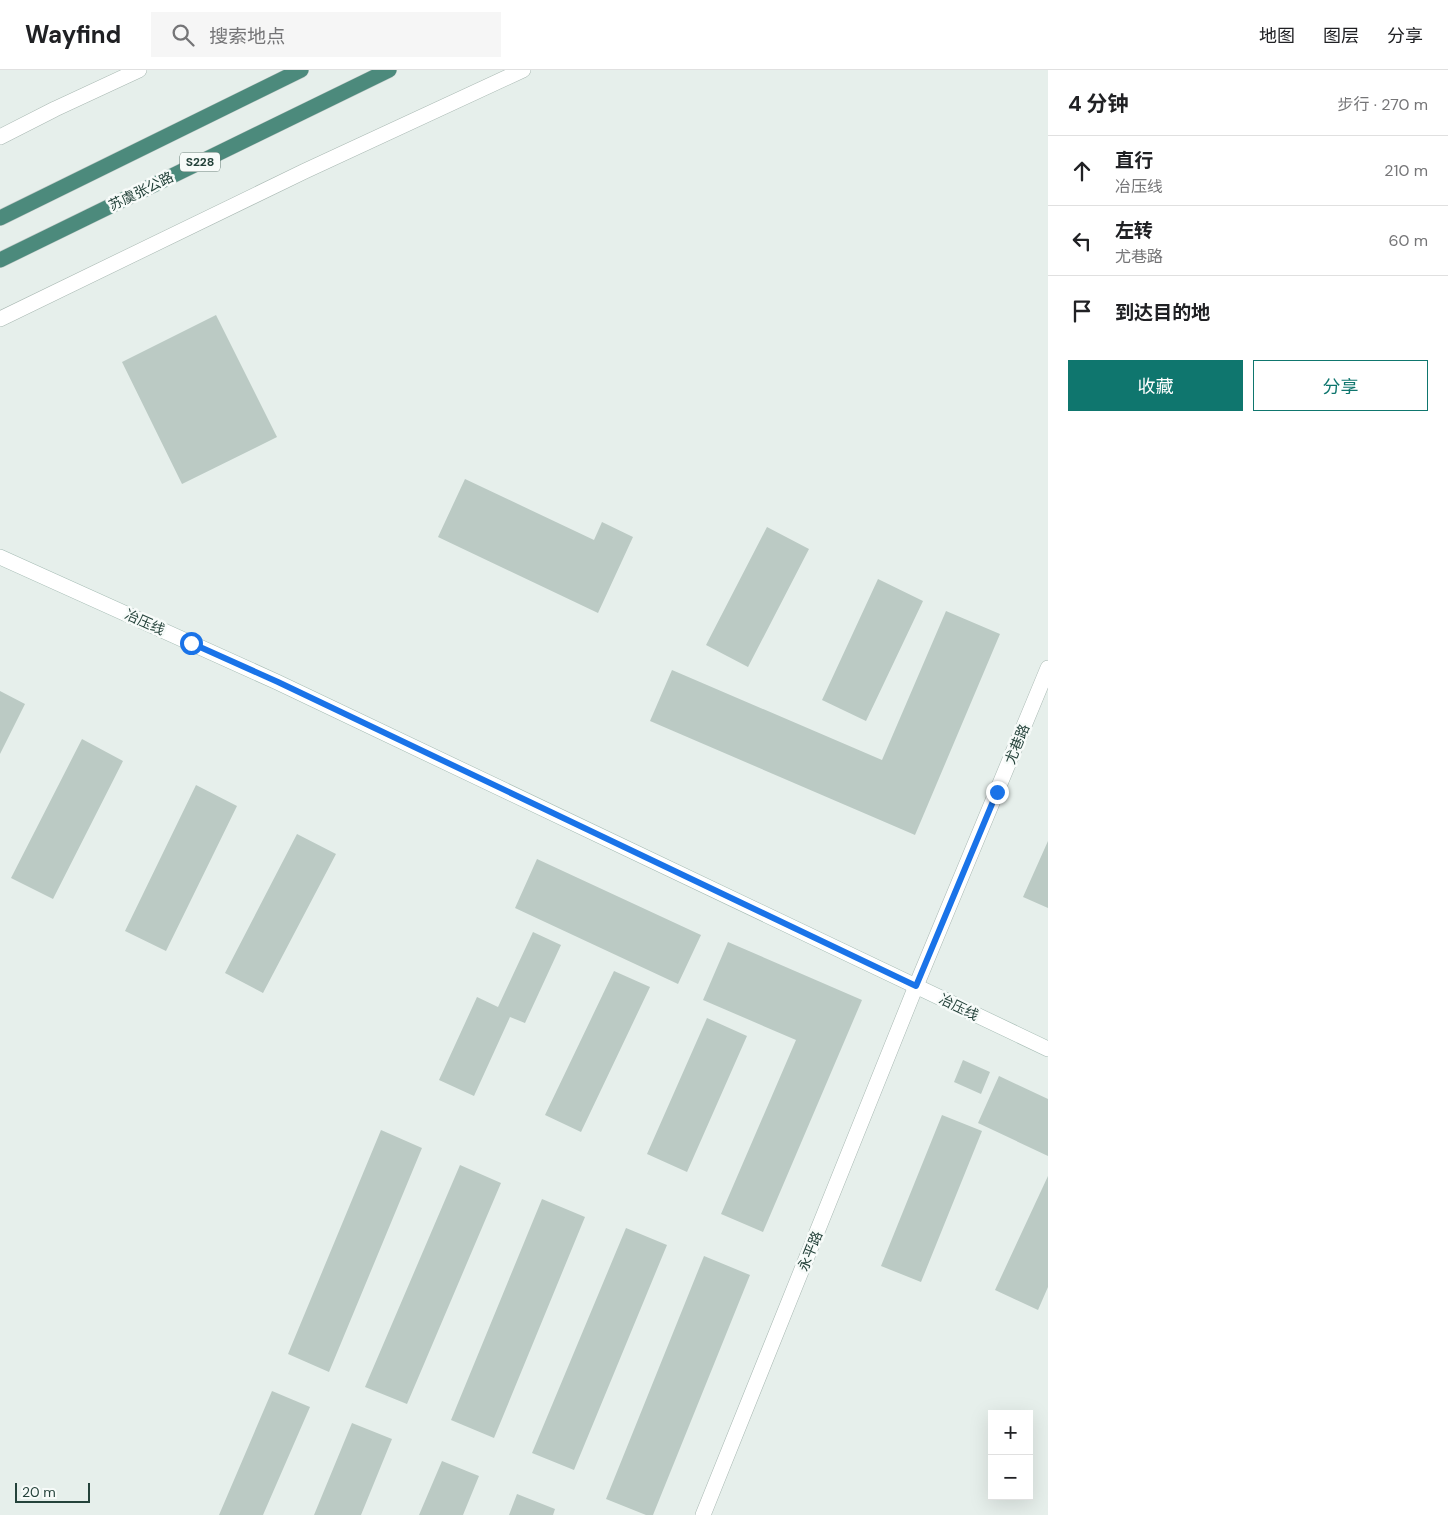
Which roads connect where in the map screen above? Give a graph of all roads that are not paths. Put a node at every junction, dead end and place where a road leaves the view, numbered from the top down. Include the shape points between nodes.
1 (139, 70) edge
2 (302, 70) edge
3 (389, 70) edge
4 (523, 70) edge
5 (0, 137) edge
6 (1, 218) edge
7 (5, 257) edge
8 (0, 319) edge
9 (0, 557) edge
10 (1048, 668) edge
11 (916, 986) junction
12 (1048, 1049) edge
13 (703, 1515) edge

1 - 5 street
2 - 6 highway, S228
3 - 7 highway, 苏虞张公路 / S228
4 - 8 street via 305,171
9 - 11 street, 冶压线 via 278,682
10 - 11 street, 尤巷路
11 - 12 street, 冶压线
11 - 13 street, 永平路

